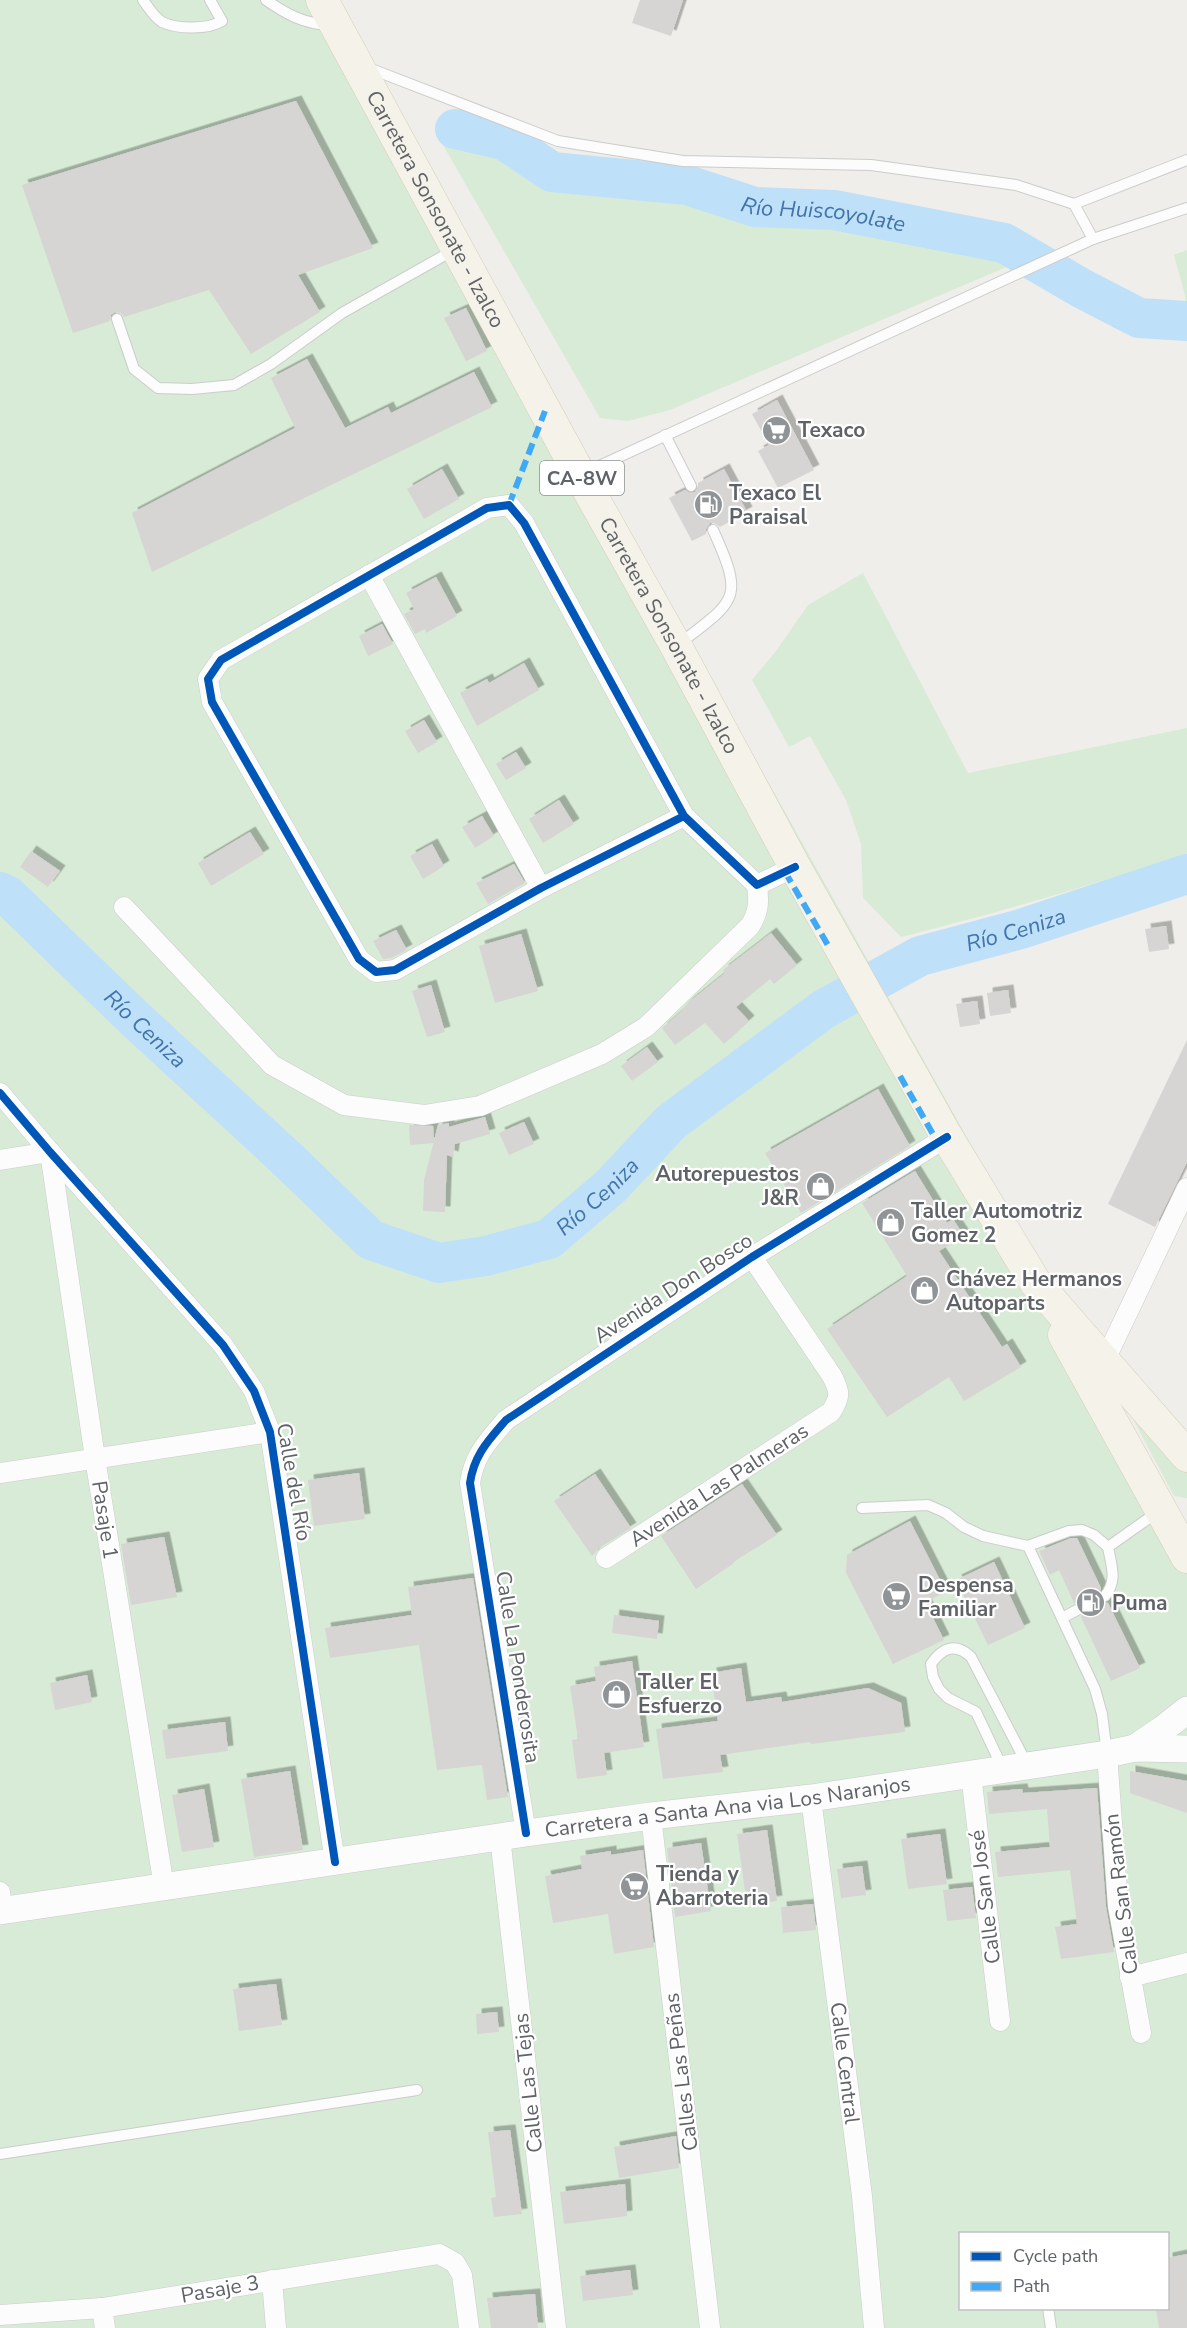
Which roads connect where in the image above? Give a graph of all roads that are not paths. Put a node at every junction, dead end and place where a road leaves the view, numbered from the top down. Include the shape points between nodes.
1 (143, 0) edge
2 (210, 0) edge
3 (266, 0) edge
4 (329, 13) edge
5 (356, 62) junction
6 (1187, 160) edge
7 (1074, 204) junction
8 (1187, 208) edge
9 (1093, 239) junction
10 (457, 249) junction
11 (117, 319) dead end
12 (664, 435) junction
13 (580, 475) junction
14 (691, 486) dead end
15 (713, 530) dead end
16 (369, 574) junction
17 (676, 646) junction
18 (684, 816) junction
19 (795, 867) junction
20 (757, 885) junction
21 (541, 888) junction
22 (124, 907) dead end
23 (0, 1093) edge
24 (948, 1137) junction
25 (50, 1152) junction
26 (0, 1160) edge
27 (1187, 1188) edge
28 (752, 1257) junction
29 (1035, 1282) junction
30 (1104, 1362) junction
31 (270, 1432) junction
32 (1187, 1456) edge
33 (95, 1458) junction
34 (0, 1473) edge
35 (474, 1508) joint
36 (862, 1508) dead end
37 (1171, 1513) edge
38 (1028, 1546) junction
39 (1108, 1547) junction
40 (1187, 1557) edge
41 (606, 1558) dead end
42 (1105, 1596) dead end
43 (1077, 1610) dead end
44 (1062, 1618) junction
45 (1187, 1710) edge
46 (1135, 1748) junction
47 (1187, 1749) edge
48 (1107, 1754) junction
49 (1016, 1767) junction
50 (971, 1774) junction
51 (811, 1798) junction
52 (651, 1816) junction
53 (513, 1835) junction
54 (335, 1862) junction
55 (164, 1887) junction
56 (1, 1904) edge
57 (1187, 1963) edge
58 (1130, 1977) junction
59 (1000, 2021) dead end
60 (1141, 2033) dead end
61 (417, 2090) dead end
62 (0, 2154) edge
63 (272, 2280) junction
64 (102, 2308) junction
65 (1048, 2310) edge
66 (0, 2315) edge
67 (105, 2328) edge
68 (276, 2328) edge
69 (469, 2328) edge
70 (556, 2328) edge
71 (710, 2328) edge
72 (874, 2328) edge
73 (1051, 2328) edge

1 - 2 lane via 162,22 188,28 222,21
3 - 4 lane via 287,15 312,24
4 - 5 main road, Carretera Sonsonate - Izalco / CA-8W
5 - 7 lane via 558,141 683,161 871,165 1016,185
5 - 10 main road, Carretera Sonsonate - Izalco / CA-8W
6 - 7 lane
7 - 9 lane
8 - 9 lane
9 - 12 lane
10 - 11 lane via 342,313 271,364 234,385 158,388 134,369
10 - 13 main road, Carretera Sonsonate - Izalco / CA-8W
12 - 13 lane
12 - 14 lane
13 - 17 main road, Carretera Sonsonate - Izalco / CA-8W
15 - 17 lane via 730,567 733,591 722,611
16 - 18 street via 487,508 508,505 524,523
16 - 21 street
16 - 21 street via 221,660 208,679 212,702 359,959 376,972 395,970
17 - 19 main road, Carretera Sonsonate - Izalco / CA-8W
18 - 20 street
18 - 21 street
19 - 20 street
19 - 24 main road, Carretera Sonsonate - Izalco / CA-8W
20 - 22 street via 758,914 750,926 646,1027 602,1054 480,1106 424,1115 344,1105 272,1065
23 - 25 street, Calle del Río
24 - 28 street, Avenida Don Bosco
24 - 29 main road, Carretera Sonsonate - Izalco
25 - 26 street
25 - 31 street, Calle del Río via 223,1345 254,1391
25 - 33 street, Pasaje 1
27 - 30 street
28 - 35 street, Avenida Don Bosco via 506,1420 472,1465
28 - 41 street, Avenida Las Palmeras via 832,1376 839,1398 831,1412
29 - 30 main road
29 - 37 main road
30 - 32 main road
31 - 33 street
31 - 54 street, Calle del Río
33 - 34 street
33 - 55 street, Pasaje 1
35 - 53 street, Calle La Ponderosita
36 - 38 lane via 928,1505 983,1536
37 - 39 lane
37 - 40 main road
38 - 39 lane via 1082,1530
38 - 44 lane
39 - 42 lane via 1113,1576 1112,1588
43 - 44 lane
44 - 48 lane via 1095,1689
45 - 46 main road
46 - 47 main road
46 - 48 main road, Carretera a Santa Ana via Los Naranjos
48 - 49 main road, Carretera a Santa Ana via Los Naranjos
48 - 58 street, Calle San Ramón via 1118,1906
49 - 49 lane via 971,1657 963,1649 950,1648 938,1655 931,1664 939,1689 976,1712
49 - 50 main road, Carretera a Santa Ana via Los Naranjos
50 - 51 main road, Carretera a Santa Ana via Los Naranjos
50 - 59 street, Calle San José
51 - 52 main road, Carretera a Santa Ana via Los Naranjos
51 - 72 street, Calle Central via 862,2196
52 - 53 main road, Carretera a Santa Ana via Los Naranjos
52 - 71 street, Calles Las Peñas
53 - 54 main road, Carretera a Santa Ana via Los Naranjos
53 - 70 street, Calle Las Tejas
54 - 55 main road, Carretera a Santa Ana via Los Naranjos
55 - 56 main road, Carretera a Santa Ana via Los Naranjos
57 - 58 street
58 - 60 street, Calle San Ramón
61 - 62 lane
63 - 64 street, Pasaje 3
63 - 68 street
63 - 69 street, Pasaje 3 via 443,2256 455,2263 462,2275
64 - 66 street, Pasaje 3
64 - 67 street
65 - 73 lane

